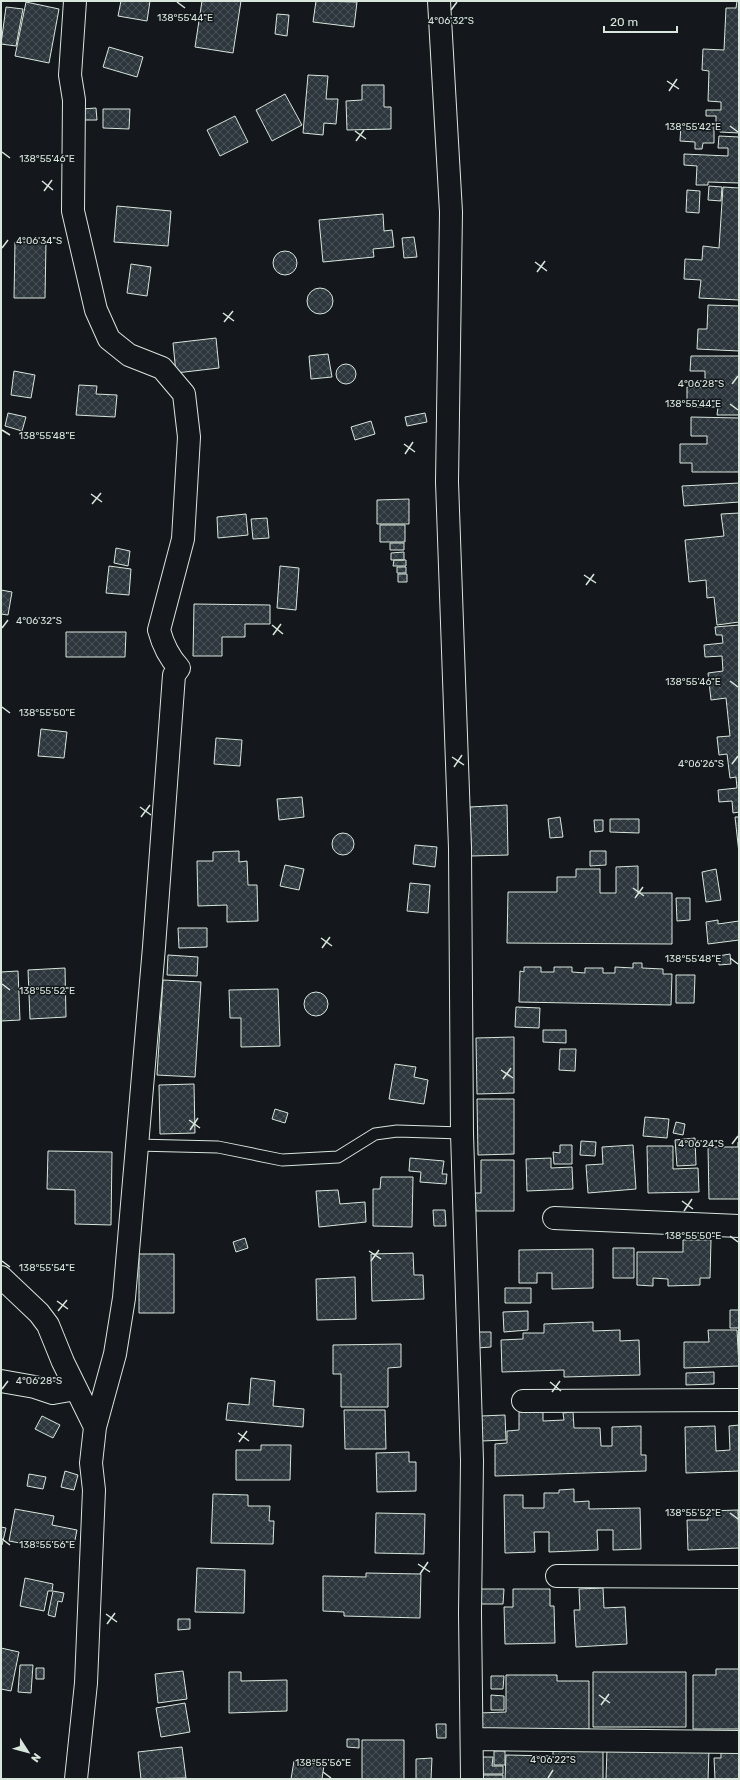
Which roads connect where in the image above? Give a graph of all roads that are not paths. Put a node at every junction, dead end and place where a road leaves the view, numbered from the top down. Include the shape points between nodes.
1 (75, 1) edge
2 (439, 1) edge
3 (462, 1133) junction
4 (136, 1145) junction
5 (554, 1218) dead end
6 (739, 1226) edge
7 (1, 1277) edge
8 (1, 1381) edge
9 (76, 1389) junction
10 (739, 1400) edge
11 (522, 1401) dead end
12 (95, 1427) junction
13 (557, 1576) dead end
14 (739, 1577) edge
15 (473, 1739) junction
16 (739, 1742) edge
17 (76, 1779) edge
18 (472, 1779) edge

1 - 4 street via 70,75 74,100 73,211 96,310 109,339 129,355 162,368 184,394 189,437 183,539 159,630 170,659 179,668 174,675
2 - 3 street via 451,212 447,482 460,848
3 - 4 lane via 396,1131 375,1134 338,1157 282,1160 218,1146
3 - 15 street via 472,1460 470,1613
4 - 12 street via 124,1298 115,1354
5 - 6 street
7 - 9 street via 48,1325
8 - 9 street via 53,1393
9 - 12 street
10 - 11 street
12 - 17 street via 91,1463 94,1490 86,1683
13 - 14 street
15 - 16 street
15 - 18 street

